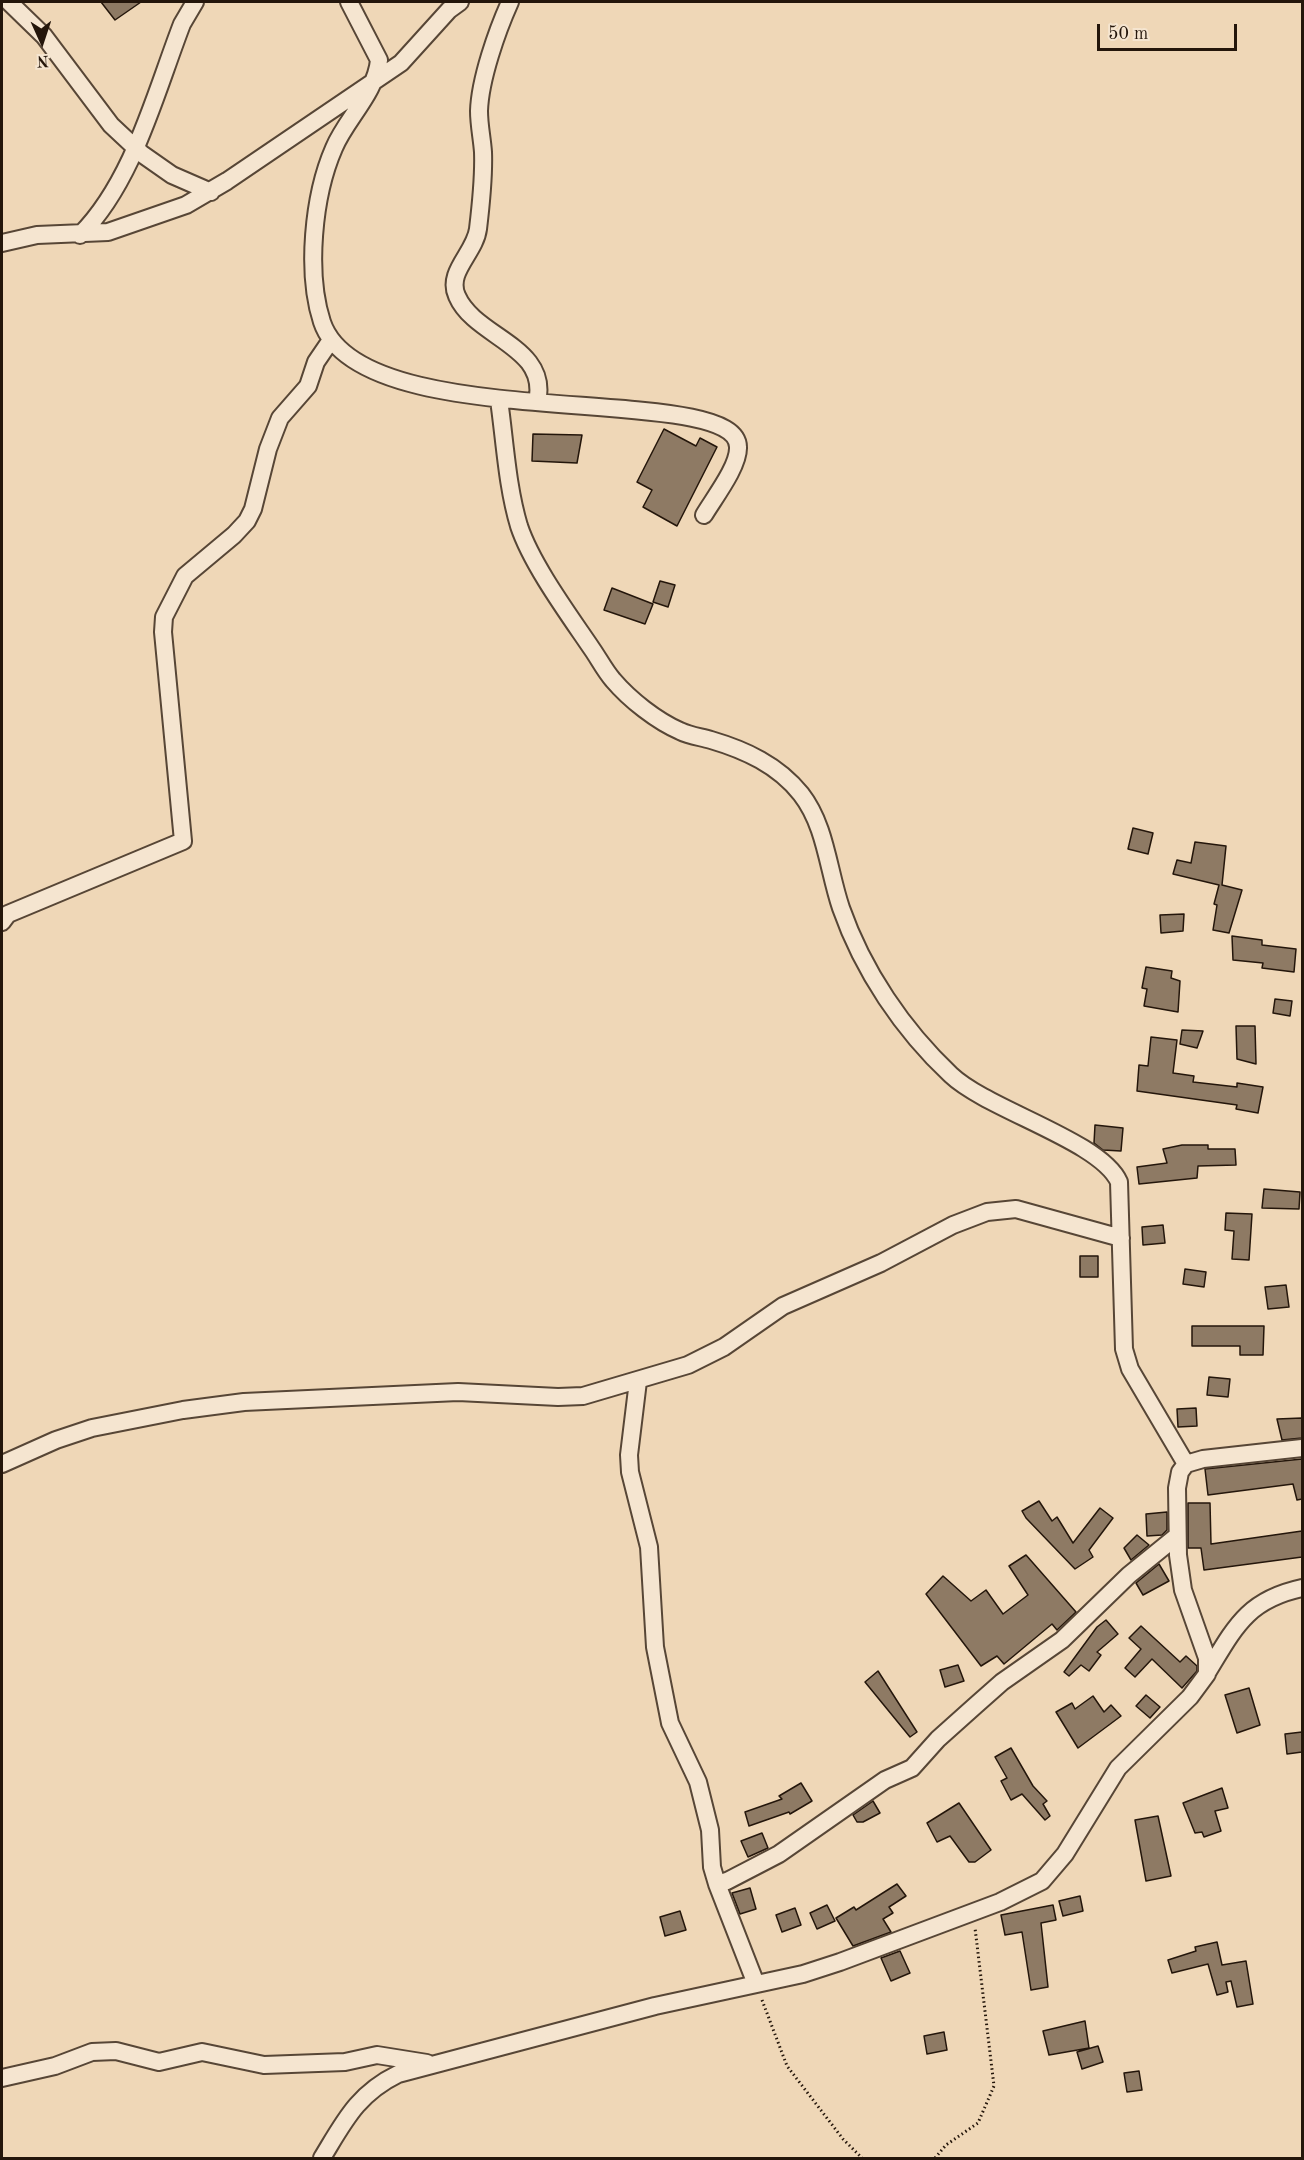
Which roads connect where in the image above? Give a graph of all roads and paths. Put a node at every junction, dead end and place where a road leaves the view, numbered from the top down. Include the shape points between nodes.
1 (9, 2) edge
2 (195, 2) edge
3 (349, 2) edge
4 (460, 2) edge
5 (510, 2) edge
6 (374, 81) junction
7 (135, 147) junction
8 (211, 192) junction
9 (80, 235) junction
10 (2, 243) edge
11 (332, 340) junction
12 (499, 400) junction
13 (537, 402) junction
14 (704, 515) dead end
15 (2, 922) edge
16 (1121, 1238) junction
17 (638, 1381) junction
18 (1302, 1448) edge
19 (2, 1464) edge
20 (1186, 1464) junction
21 (1177, 1536) junction
22 (1302, 1587) edge
23 (1207, 1674) junction
24 (717, 1884) junction
25 (973, 1911) junction
26 (756, 1984) junction
27 (430, 2064) junction
28 (2, 2078) edge
29 (322, 2158) edge
30 (862, 2158) edge
31 (935, 2158) edge

1 - 7 street via 44,36 111,125
2 - 7 street via 182,24
3 - 6 street via 379,60
4 - 6 street via 448,10 401,63
5 - 13 street via 480,101 483,173 478,232 456,273 454,288 472,318 519,351 535,371 540,389
6 - 8 street
6 - 11 street via 334,148 322,187 313,268 323,324
7 - 8 street via 165,171
7 - 9 street via 101,214
8 - 9 street via 122,228
9 - 10 street via 37,235
11 - 12 street via 350,358 381,374 427,388
11 - 15 street via 316,362 308,386 280,418 247,521 185,576 164,617 183,841 8,914
12 - 13 street
12 - 16 street via 520,527 550,583 613,680 662,721 682,732 742,751 786,777 815,818 853,941 915,1038 961,1083 1106,1164 1119,1182
13 - 14 street via 652,411 693,418 732,432 739,445 736,460
16 - 17 street via 1016,1209 987,1212 783,1306 724,1347 688,1365
16 - 20 street via 1124,1349 1130,1369
17 - 19 street via 575,1396 458,1392 244,1402 92,1428
17 - 24 street via 630,1472 649,1547 655,1647 670,1723 698,1782 710,1830
18 - 20 street
20 - 21 street via 1177,1488
21 - 23 street via 1183,1590 1207,1658
21 - 24 street via 1129,1575 1062,1640 984,1697 938,1738 912,1768 885,1780 779,1854
22 - 23 street via 1267,1598 1251,1611 1233,1631
23 - 25 street via 1190,1697 1118,1768 1051,1872 1031,1886
24 - 26 street
25 - 26 street via 840,1962
25 - 31 path via 994,2086 978,2123 946,2145
26 - 27 street
26 - 30 path via 787,2066
27 - 28 street via 377,2055 345,2062 264,2066 202,2052 159,2062 116,2051 92,2052 55,2066
27 - 29 street via 398,2074 366,2094 356,2103

